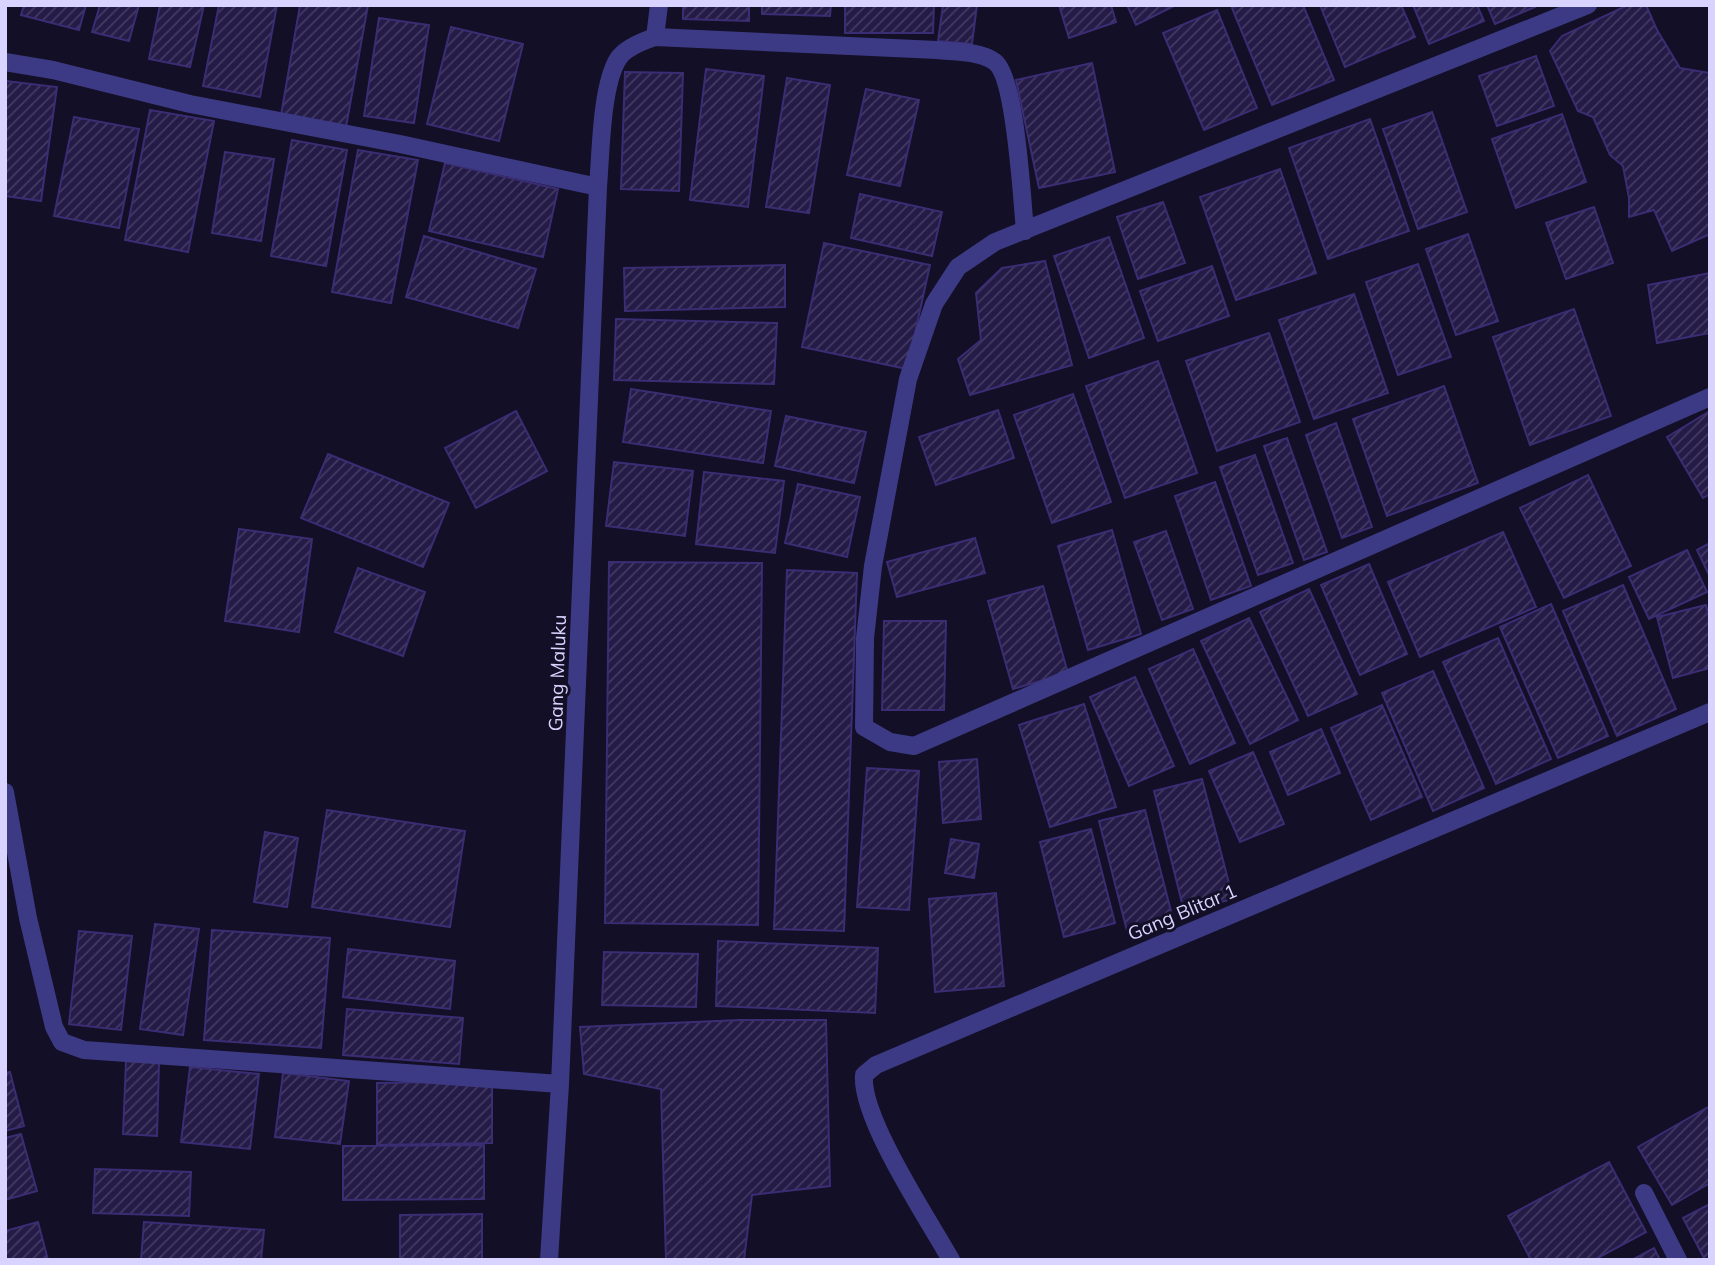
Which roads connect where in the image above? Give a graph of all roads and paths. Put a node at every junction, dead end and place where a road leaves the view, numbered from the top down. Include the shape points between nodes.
1 (659, 5) edge
2 (1588, 5) edge
3 (655, 37) junction
4 (5, 62) edge
5 (598, 187) junction
6 (1025, 231) junction
7 (1710, 397) edge
8 (1710, 712) edge
9 (5, 792) edge
10 (561, 1084) junction
11 (1644, 1193) dead end
12 (549, 1260) edge
13 (951, 1260) edge
14 (1678, 1260) edge

1 - 3 street
2 - 6 street
3 - 5 street, Gang Maluku via 619,57 607,88
3 - 6 street via 984,56 998,64 1004,76 1015,127
4 - 5 street
5 - 10 street, Gang Maluku
6 - 7 street via 995,242 957,267 934,304 908,379 873,566 865,638 864,727 890,743 914,746
8 - 13 street, Gang Blitar 1 via 876,1065 864,1074 863,1087 878,1131
9 - 10 street via 28,918 54,1027 62,1042 84,1050
10 - 12 street, Gang Maluku
11 - 14 street

